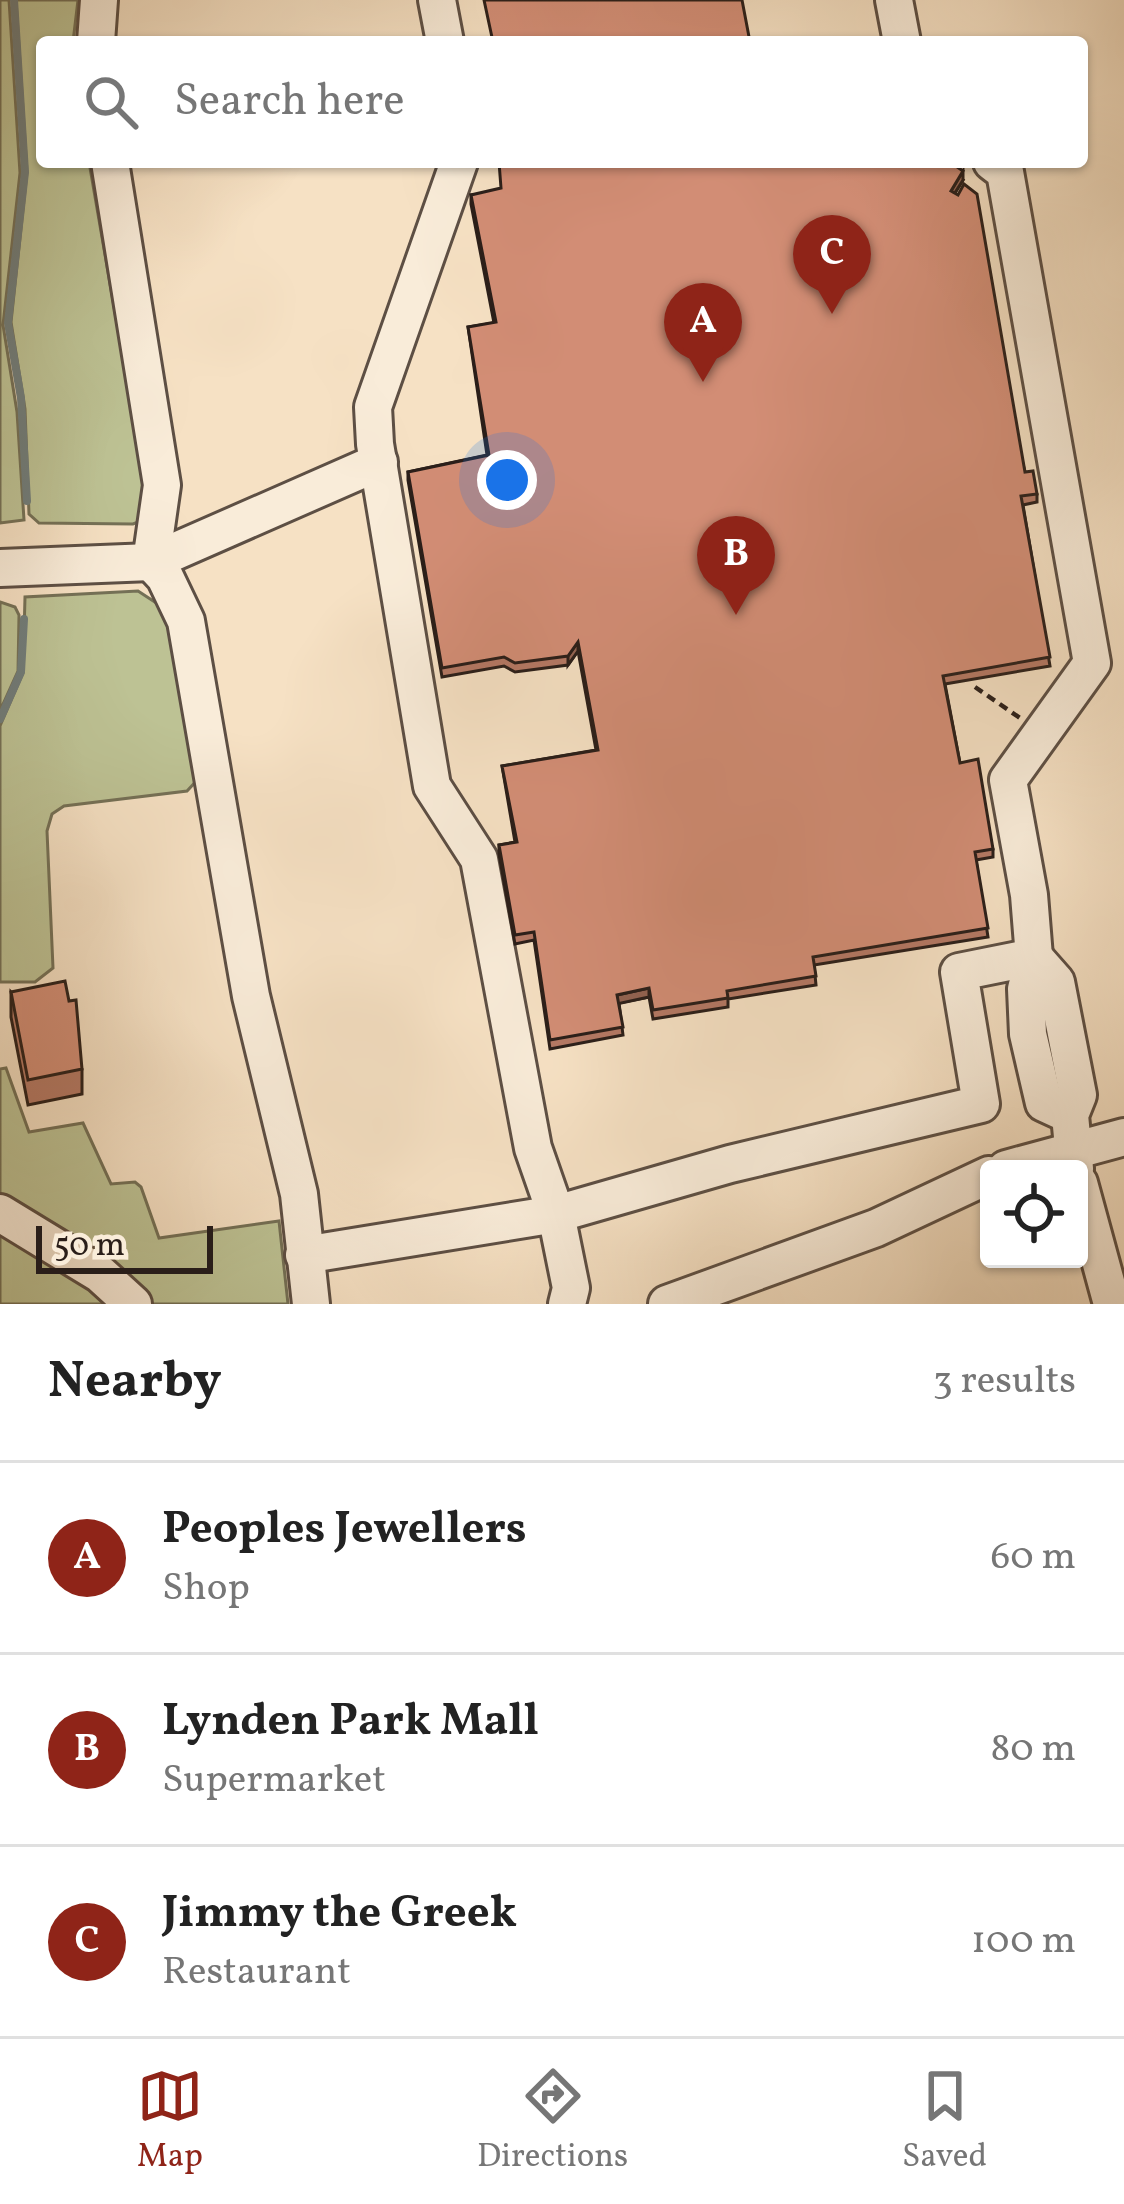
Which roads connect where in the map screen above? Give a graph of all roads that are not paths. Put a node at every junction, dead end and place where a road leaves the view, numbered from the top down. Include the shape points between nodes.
1 (99, 0) edge
2 (437, 0) edge
3 (895, 0) edge
4 (96, 36) edge
5 (445, 36) edge
6 (901, 36) edge
7 (111, 168) edge
8 (457, 168) edge
9 (999, 168) edge
10 (379, 462) junction
11 (152, 562) junction
12 (0, 568) edge
13 (1034, 957) junction
14 (1124, 1137) edge
15 (1074, 1160) edge
16 (1088, 1161) edge
17 (980, 1179) edge
18 (0, 1213) edge
19 (556, 1214) junction
20 (1088, 1216) edge
21 (304, 1255) junction
22 (576, 1299) edge
23 (133, 1304) edge
24 (311, 1304) edge
25 (667, 1304) edge
26 (1112, 1304) edge

1 - 4 street
2 - 5 street
3 - 6 street
7 - 11 street via 162,485
8 - 10 street via 374,407
9 - 13 street via 1092,663 1008,780
10 - 11 street
10 - 19 street via 432,786 479,860 533,1148
11 - 12 street
11 - 21 street via 186,621
13 - 15 street via 1028,1034 1044,1103 1070,1114
13 - 19 street via 959,972 981,1104
14 - 16 street
17 - 25 street via 876,1228
18 - 23 street via 100,1274
19 - 21 street
19 - 22 street
20 - 26 street
21 - 24 street

